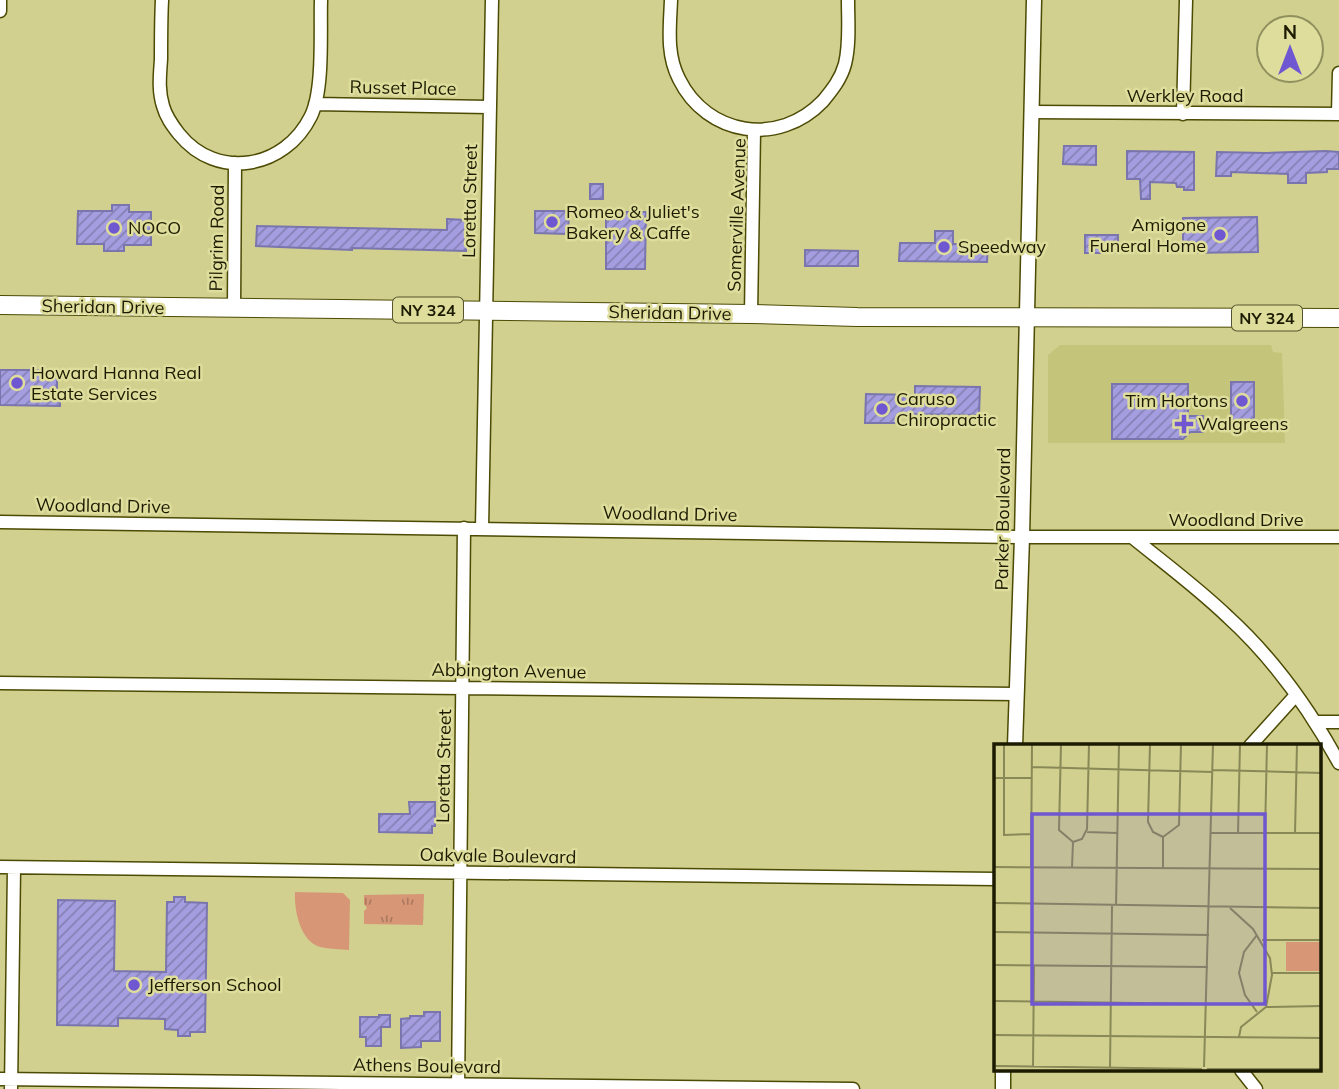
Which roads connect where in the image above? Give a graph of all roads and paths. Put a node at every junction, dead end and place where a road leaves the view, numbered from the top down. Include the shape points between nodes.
1 (0, 0) edge
2 (162, 0) edge
3 (321, 0) edge
4 (492, 0) edge
5 (671, 0) edge
6 (848, 0) edge
7 (1034, 0) edge
8 (1186, 0) edge
9 (0, 11) edge
10 (1339, 73) edge
11 (315, 104) junction
12 (489, 107) junction
13 (1031, 113) junction
14 (1183, 114) junction
15 (1338, 114) edge
16 (754, 131) junction
17 (236, 163) junction
18 (0, 305) edge
19 (234, 308) junction
20 (486, 311) junction
21 (751, 314) junction
22 (1027, 317) junction
23 (1339, 318) edge
24 (0, 522) edge
25 (464, 528) junction
26 (482, 528) junction
27 (1022, 537) junction
28 (1132, 537) junction
29 (1339, 537) edge
30 (0, 683) edge
31 (462, 688) junction
32 (1017, 694) junction
33 (1296, 695) junction
34 (1315, 722) junction
35 (1339, 722) edge
36 (1015, 744) edge
37 (1252, 744) edge
38 (1339, 763) edge
39 (0, 867) edge
40 (14, 867) junction
41 (460, 873) junction
42 (994, 879) edge
43 (1243, 1072) edge
44 (7, 1082) edge
45 (458, 1087) edge
46 (853, 1089) edge
47 (1256, 1089) edge

1 - 9 street
2 - 17 street, Pilgrim Road via 159,79 164,109 198,152
3 - 11 street
4 - 12 street, Loretta Street
5 - 16 street via 673,66 687,93 714,117
6 - 16 street, Somerville Avenue via 845,65 831,92 805,116
7 - 13 street, Parker Boulevard
8 - 14 street
10 - 15 street
11 - 12 street, Russet Place
11 - 17 street via 303,130 279,152
12 - 20 street, Loretta Street
13 - 14 street, Werkley Road
13 - 22 street, Parker Boulevard
14 - 15 street, Werkley Road
16 - 21 street, Somerville Avenue
17 - 19 street, Pilgrim Road
18 - 19 main road, Sheridan Drive / NY 324
19 - 20 main road, Sheridan Drive / NY 324
20 - 21 main road, Sheridan Drive / NY 324
20 - 26 street, Loretta Street
21 - 22 main road, Sheridan Drive / NY 324
22 - 23 main road, Sheridan Drive / NY 324
22 - 27 street, Parker Boulevard
24 - 25 street, Woodland Drive
25 - 26 street, Woodland Drive
25 - 31 street, Loretta Street
26 - 27 street, Woodland Drive
27 - 28 street, Woodland Drive
27 - 32 street, Parker Boulevard
28 - 29 street, Woodland Drive
28 - 33 street via 1227,616
30 - 31 street, Abbington Avenue
31 - 32 street, Abbington Avenue
31 - 41 street, Loretta Street
32 - 36 street, Parker Boulevard
33 - 34 street
33 - 37 street
34 - 35 street
34 - 38 street
39 - 40 street, Oakvale Boulevard
40 - 41 street, Oakvale Boulevard
40 - 44 street
41 - 42 street, Oakvale Boulevard
41 - 45 street, Loretta Street
43 - 47 street
44 - 45 street, Athens Boulevard
45 - 46 street, Athens Boulevard

